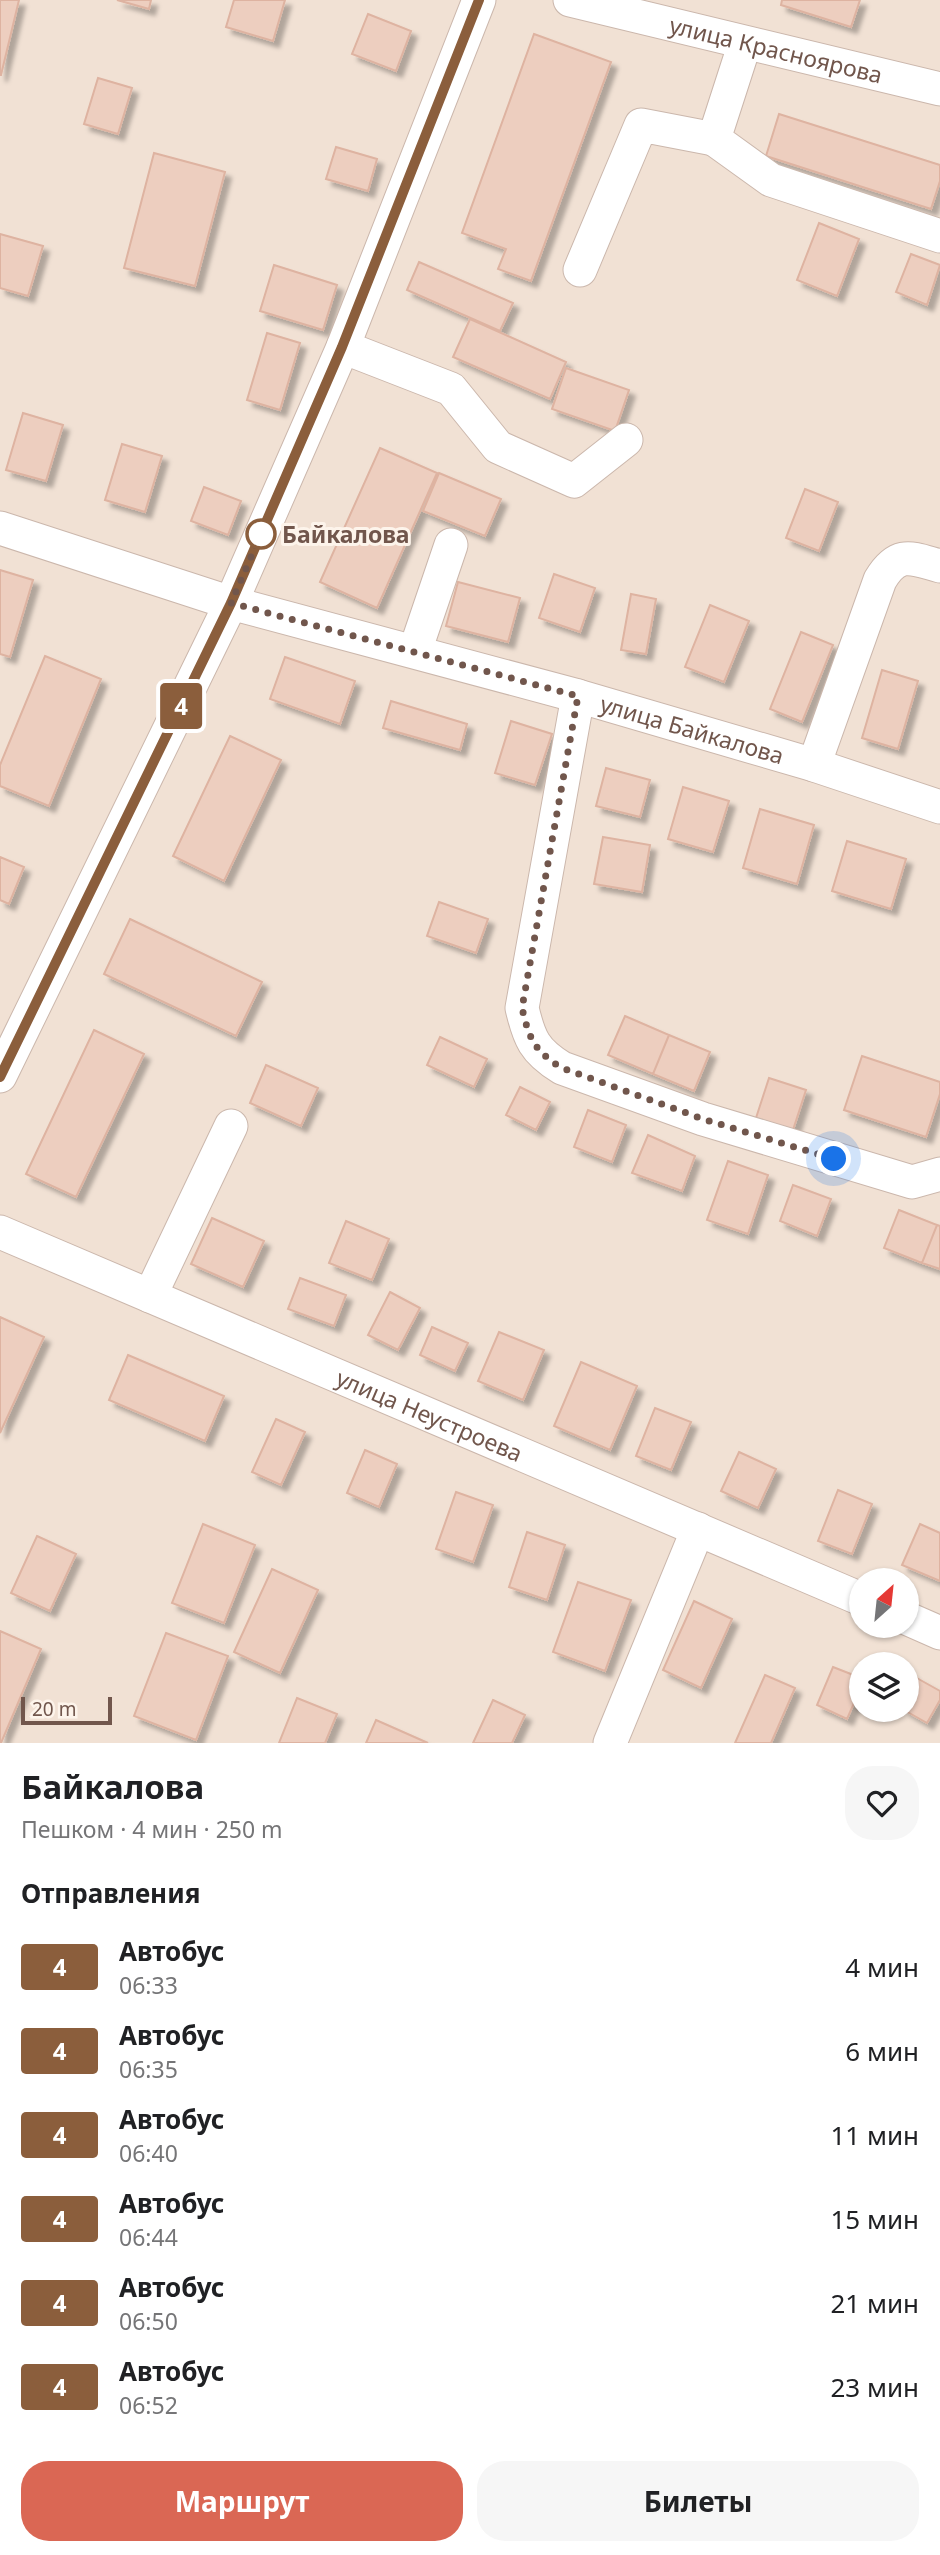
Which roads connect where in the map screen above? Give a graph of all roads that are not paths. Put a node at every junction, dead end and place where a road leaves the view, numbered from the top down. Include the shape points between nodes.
1 (479, 0) edge
2 (570, 0) edge
3 (745, 43) junction
4 (940, 89) edge
5 (714, 139) junction
6 (940, 236) edge
7 (580, 270) dead end
8 (342, 347) junction
9 (626, 440) dead end
10 (0, 528) edge
11 (451, 545) dead end
12 (940, 566) edge
13 (231, 603) junction
14 (415, 651) junction
15 (578, 696) junction
16 (814, 765) junction
17 (940, 807) edge
18 (0, 1076) edge
19 (231, 1126) dead end
20 (940, 1174) edge
21 (0, 1232) edge
22 (150, 1296) junction
23 (698, 1529) junction
24 (849, 1594) edge
25 (919, 1624) edge
26 (940, 1633) edge
27 (610, 1743) edge

1 - 8 street
2 - 3 street, улица Красноярова
3 - 4 street, улица Красноярова
3 - 5 street
5 - 6 street via 771,180
5 - 7 street via 641,125
8 - 9 street via 451,389 498,447 574,481
8 - 13 street
10 - 13 street, улица Байкалова
11 - 14 street
12 - 16 street via 907,557 890,564 880,580
13 - 14 street, улица Байкалова
13 - 18 street
14 - 15 street, улица Байкалова
15 - 16 street, улица Байкалова
15 - 20 street via 522,1008 529,1037 546,1058 562,1068 703,1119 912,1182
16 - 17 street, улица Байкалова
19 - 22 street
21 - 22 street, улица Неустроева
22 - 23 street, улица Неустроева
23 - 24 street, улица Неустроева
23 - 27 street
25 - 26 street

